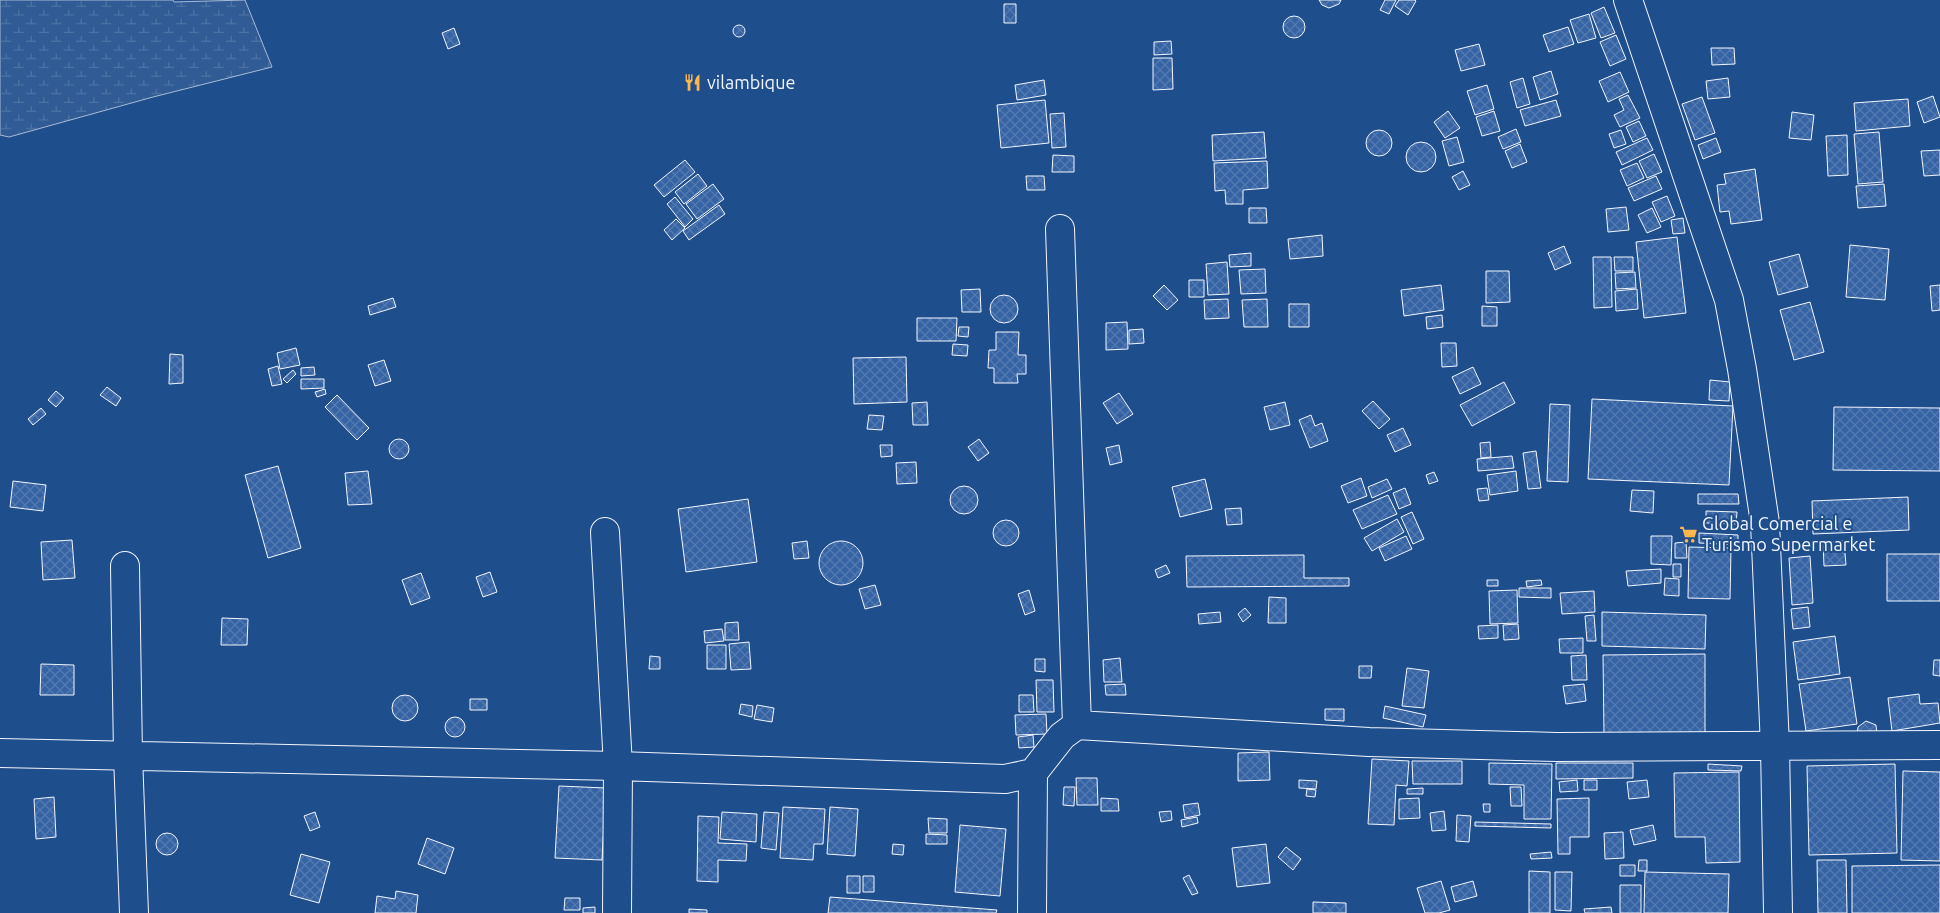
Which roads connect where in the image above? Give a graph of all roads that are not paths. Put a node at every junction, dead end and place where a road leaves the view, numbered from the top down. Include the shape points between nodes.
1 (1628, 0) edge
2 (1060, 229) dead end
3 (605, 532) dead end
4 (125, 566) dead end
5 (1077, 725) junction
6 (1940, 745) edge
7 (1775, 746) junction
8 (0, 753) edge
9 (128, 756) junction
10 (618, 766) junction
11 (1033, 773) junction
12 (134, 913) edge
13 (617, 913) edge
14 (1032, 913) edge
15 (1778, 913) edge

1 - 7 street via 1729,300 1765,523
2 - 5 street
3 - 10 street
4 - 9 street
5 - 7 street via 1389,742 1557,747
5 - 11 street via 1062,736
6 - 7 street
7 - 15 street
8 - 9 street
9 - 10 street
9 - 12 street
10 - 11 street via 1005,779
10 - 13 street
11 - 14 street

